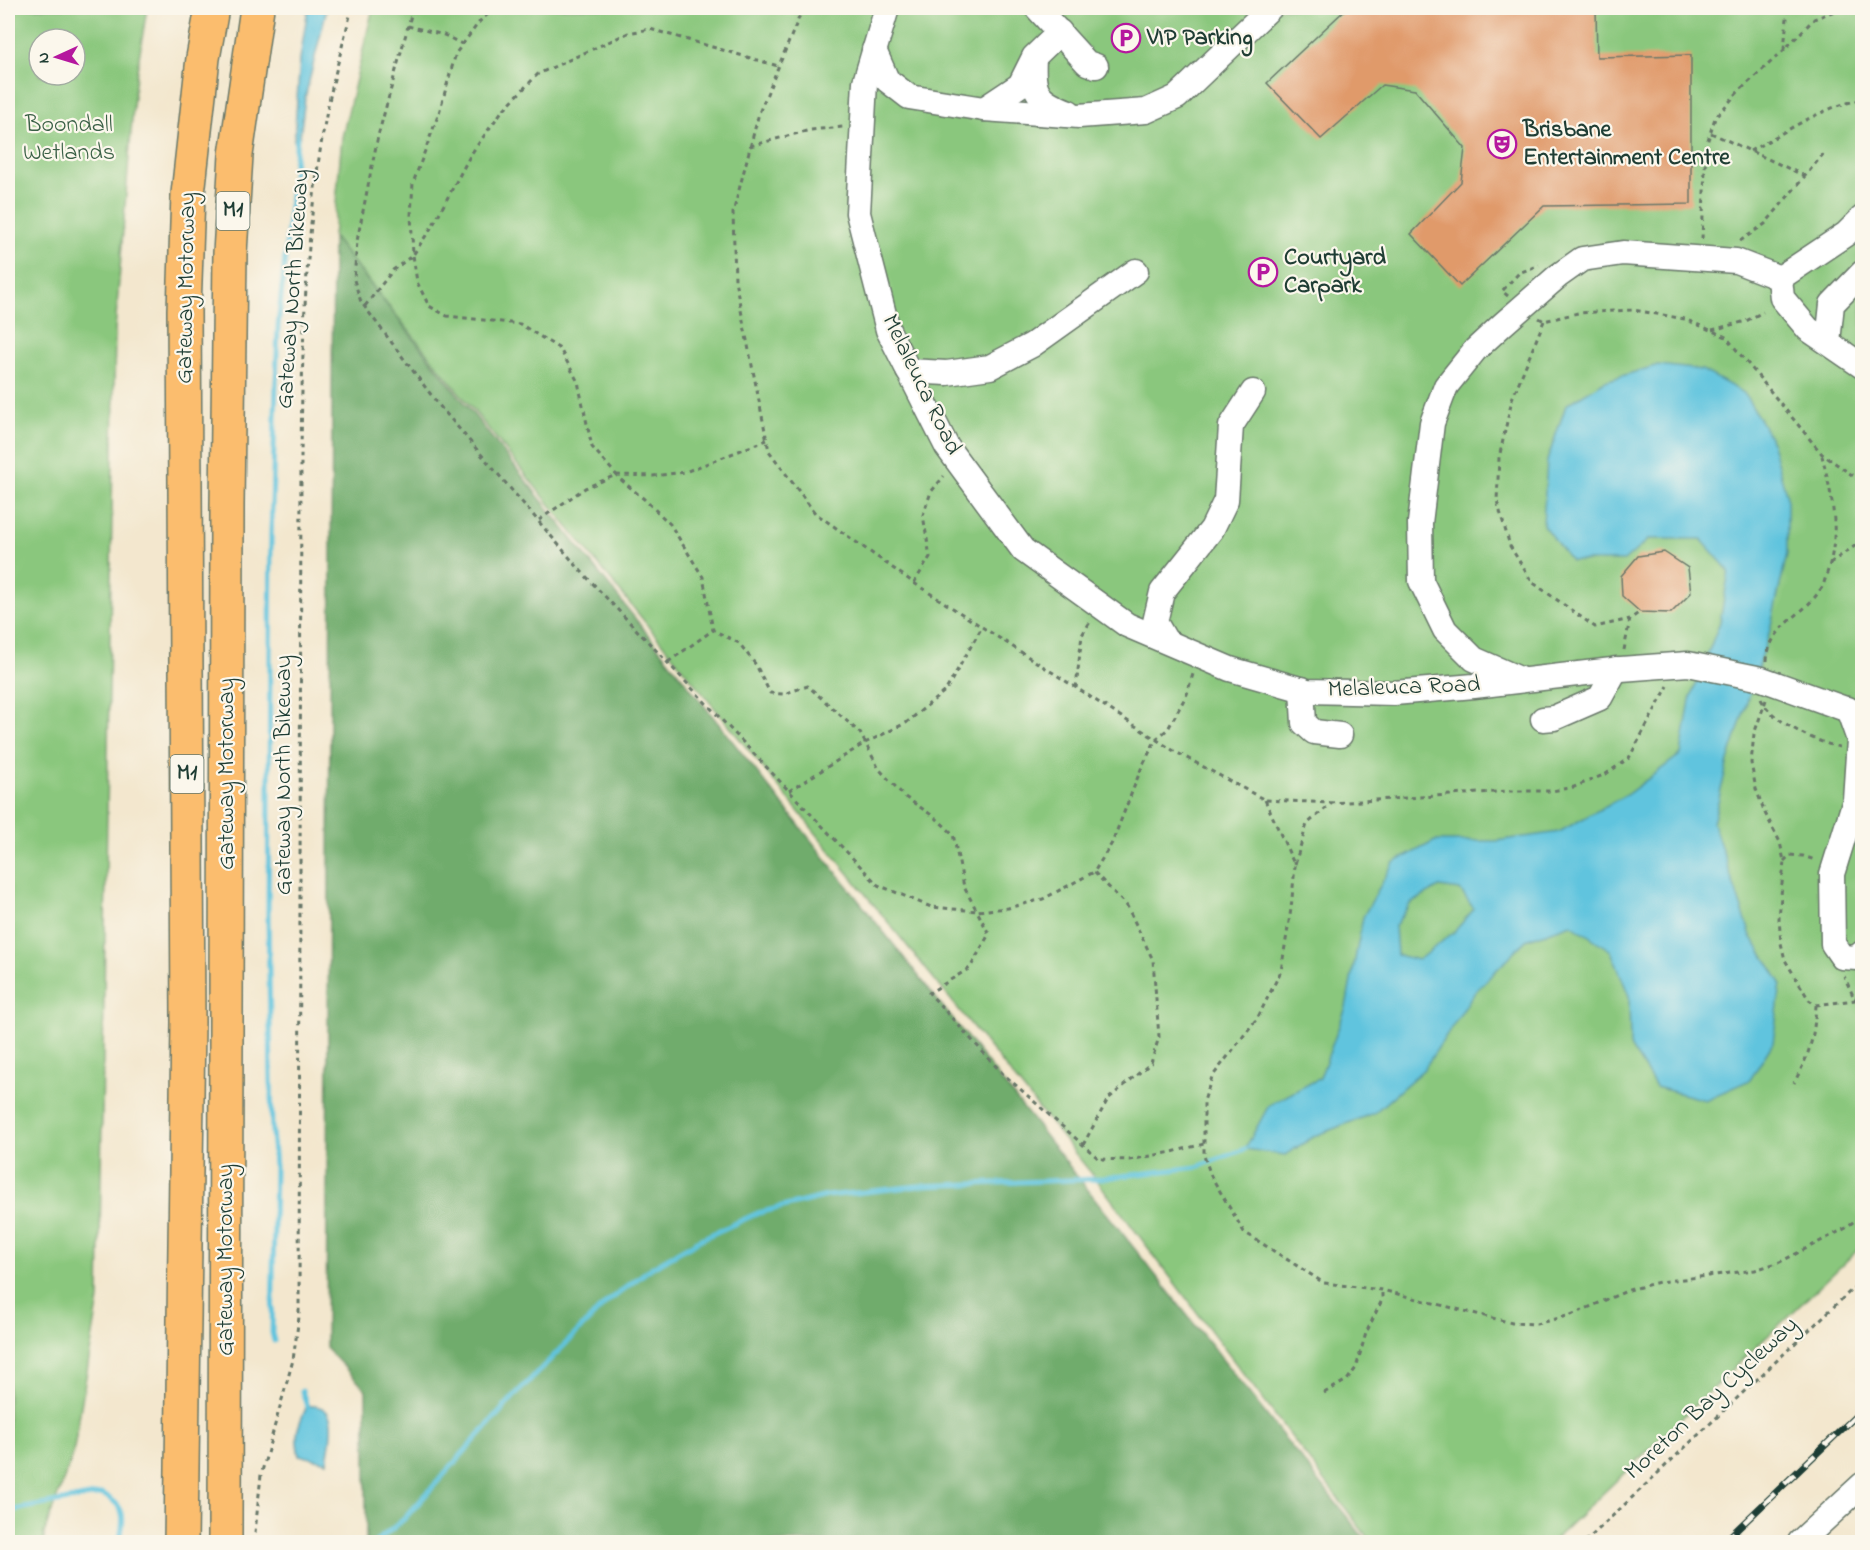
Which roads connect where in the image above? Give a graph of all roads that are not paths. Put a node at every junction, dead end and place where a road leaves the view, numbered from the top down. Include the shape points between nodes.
1 (212, 8) edge
2 (257, 8) edge
3 (887, 8) edge
4 (1037, 8) edge
5 (1270, 8) edge
6 (1060, 33) junction
7 (874, 50) junction
8 (1034, 57) junction
9 (1096, 66) dead end
10 (984, 109) junction
11 (1079, 116) junction
12 (1861, 223) edge
13 (1136, 271) dead end
14 (1863, 273) edge
15 (1780, 278) junction
16 (1828, 342) junction
17 (1863, 366) edge
18 (908, 371) junction
19 (1253, 392) dead end
20 (1166, 641) junction
21 (1619, 669) junction
22 (1524, 681) junction
23 (1302, 689) junction
24 (1855, 712) edge
25 (1543, 719) dead end
26 (1340, 735) dead end
27 (1859, 782) edge
28 (1852, 955) edge
29 (1863, 1485) edge
30 (181, 1542) edge
31 (225, 1542) edge
32 (1800, 1542) edge

1 - 30 highway, Gateway Motorway / M1 via 188,194 184,310 188,1032
2 - 31 highway, Gateway Motorway / M1 via 236,155 230,253
3 - 7 street, Melaleuca Road
4 - 6 street
5 - 11 street via 1177,97 1146,111
6 - 8 street
6 - 9 street via 1087,63
7 - 10 street via 887,80 909,97
7 - 18 street, Melaleuca Road via 865,81 858,213 888,330
8 - 10 street via 1020,85
8 - 11 street via 1036,91 1051,105
10 - 11 street
12 - 15 street
13 - 18 street via 1032,345 990,367 947,373
14 - 16 street via 1832,304
15 - 16 street via 1782,298 1808,329
15 - 22 street via 1736,261 1623,254 1582,259 1482,344 1446,386 1432,423 1420,523 1421,581 1445,630 1474,659
16 - 17 street
18 - 20 street, Melaleuca Road via 947,447 1023,550 1127,625
19 - 20 street via 1231,426 1226,500 1212,530 1162,592 1155,622
20 - 23 street, Melaleuca Road via 1230,669
21 - 22 street, Melaleuca Road
21 - 24 street, Melaleuca Road via 1764,683
21 - 25 street via 1600,698
22 - 23 street, Melaleuca Road via 1394,693
23 - 26 street via 1304,723 1314,732
24 - 27 street
27 - 28 street via 1833,870 1833,944
29 - 32 street

